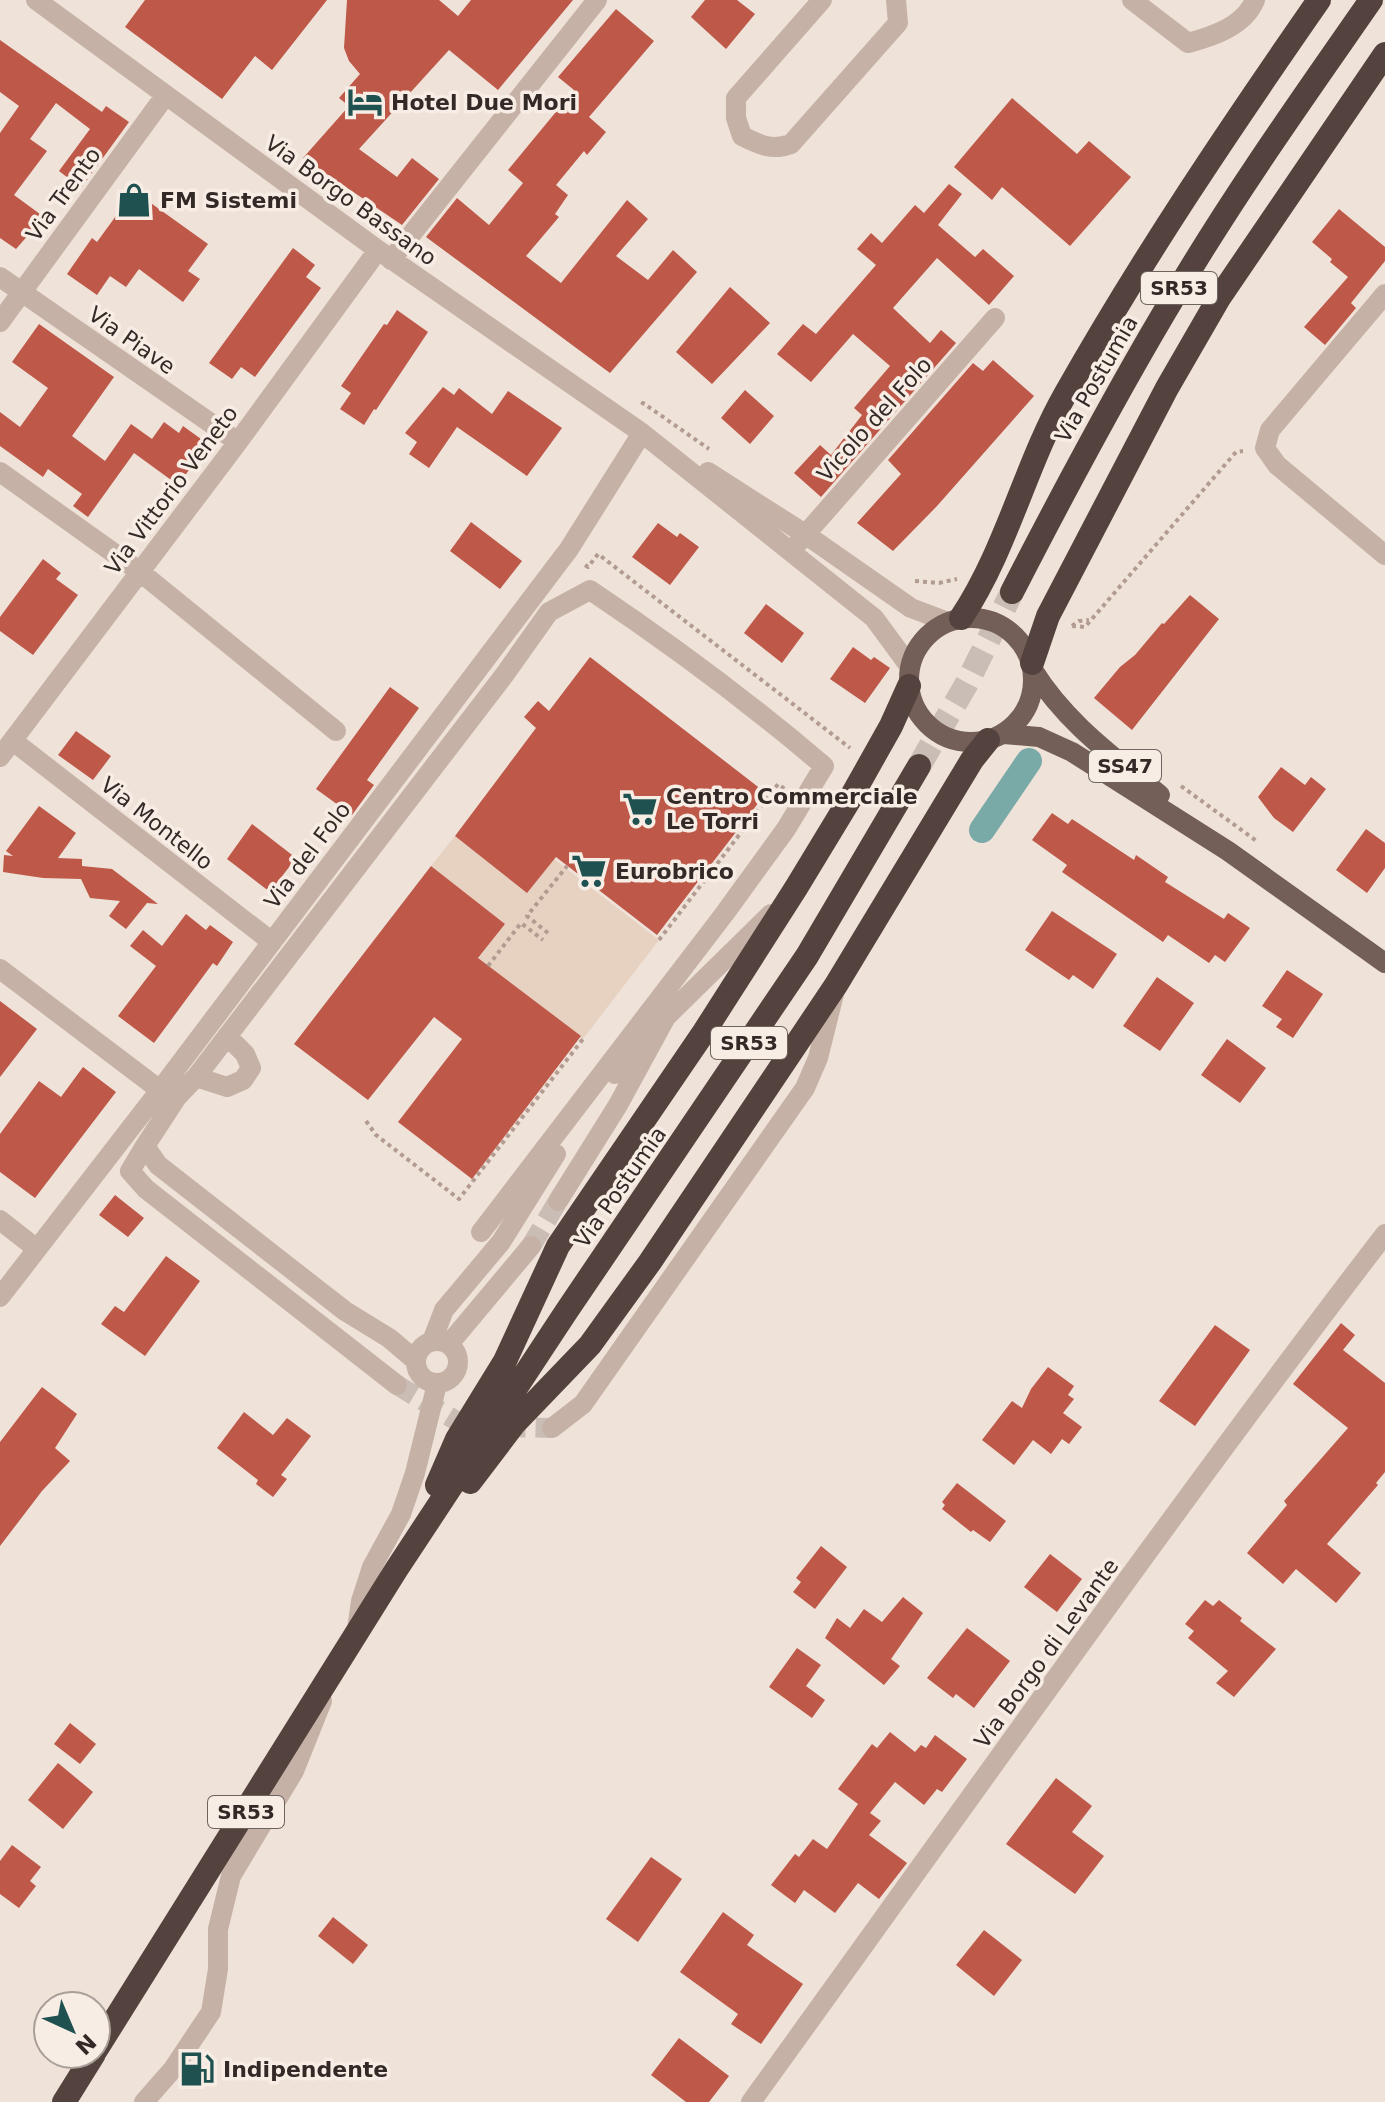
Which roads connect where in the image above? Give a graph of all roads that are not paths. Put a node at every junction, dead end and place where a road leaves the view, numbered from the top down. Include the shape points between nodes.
1 (36, 0) edge
2 (597, 0) edge
3 (822, 0) edge
4 (896, 0) edge
5 (1132, 0) edge
6 (1255, 0) edge
7 (1319, 0) edge
8 (1371, 0) edge
9 (1385, 54) edge
10 (165, 96) junction
11 (384, 255) junction
12 (0, 277) edge
13 (21, 292) junction
14 (1385, 294) edge
15 (995, 318) dead end
16 (0, 322) edge
17 (642, 433) junction
18 (238, 442) junction
19 (0, 472) edge
20 (805, 534) junction
21 (790, 553) junction
22 (1385, 555) edge
23 (139, 571) junction
24 (1012, 592) tunnel mouth
25 (954, 620) junction
26 (1033, 667) junction
27 (909, 677) junction
28 (336, 731) dead end
29 (996, 737) junction
30 (7, 749) edge
31 (919, 766) tunnel mouth
32 (1228, 851) junction
33 (796, 888) junction
34 (272, 942) junction
35 (1385, 963) edge
36 (0, 969) edge
37 (836, 985) junction
38 (666, 1017) junction
39 (227, 1036) junction
40 (196, 1077) junction
41 (160, 1090) junction
42 (145, 1146) junction
43 (558, 1201) tunnel mouth
44 (0, 1220) edge
45 (481, 1232) dead end
46 (1385, 1234) edge
47 (531, 1246) tunnel mouth
48 (37, 1249) junction
49 (0, 1297) edge
50 (441, 1343) junction
51 (415, 1360) junction
52 (437, 1384) junction
53 (397, 1385) tunnel mouth
54 (552, 1428) tunnel mouth
55 (396, 1570) junction
56 (356, 1633) junction
57 (330, 1678) junction
58 (112, 2025) edge
59 (84, 2070) edge
60 (64, 2102) edge
61 (144, 2102) edge
62 (751, 2102) edge

1 - 10 street, Via Borgo Bassano
2 - 11 street, Via Vittorio Veneto
3 - 4 street via 736,98 742,136 762,146 791,144 898,23
5 - 6 street via 1188,43 1213,37 1249,14
7 - 25 highway via 1169,222 1065,395 983,584
8 - 24 highway, Via Postumia / SR53 via 1180,286 1093,435
9 - 26 highway via 1219,298 1048,616
10 - 11 street, Via Borgo Bassano
10 - 13 street, Via Trento
11 - 17 street, Via Borgo Bassano
11 - 18 street, Via Vittorio Veneto
12 - 13 street, Via Piave
13 - 16 street, Via Trento
13 - 18 street, Via Piave
14 - 22 street via 1270,430 1265,448 1277,465
15 - 20 street, Vicolo del Folo
17 - 20 street, Via Borgo Bassano
17 - 21 street, Via Borgo Bassano
17 - 34 street, Via del Folo via 569,549
18 - 23 street, Via Vittorio Veneto
19 - 23 street
20 - 21 street, Vicolo del Folo
20 - 25 street, Via Borgo Bassano via 911,608
21 - 27 street, Via Borgo Bassano via 874,618
23 - 28 street
23 - 30 street, Via Vittorio Veneto
25 - 26 main road, Via Borgo Bassano / SS47 via 979,618 1005,627 1024,646
25 - 27 main road via 928,635 916,650
26 - 29 main road via 1034,685 1025,713
26 - 32 main road, SS47 via 1059,708
27 - 29 main road, Via Borgo Bassano / SS47 via 913,704 936,732 970,743
27 - 33 highway via 877,750
29 - 32 main road, SS47 via 1039,737 1057,744
29 - 37 highway via 972,760
30 - 34 street, Via Montello
31 - 55 highway, Via Postumia / SR53 via 807,956
32 - 35 main road, SS47
33 - 38 street
33 - 55 highway via 558,1246 505,1361 457,1439
34 - 41 street, Via del Folo
36 - 41 street
37 - 54 street via 805,1088 583,1404
37 - 55 highway via 590,1345 514,1424
38 - 43 street
38 - 50 street via 605,1084 501,1242 444,1310
39 - 40 street
39 - 40 street via 251,1068 243,1080 227,1087
39 - 45 street via 549,612 590,590 763,714 824,766 725,913
40 - 42 street
41 - 48 street, Via del Folo
42 - 51 street via 158,1165
42 - 53 street via 130,1171 146,1189
44 - 48 street
46 - 62 street, Via Borgo di Levante
47 - 50 street
48 - 49 street, Via del Folo
50 - 51 street via 421,1348
50 - 52 street via 457,1355 458,1368
51 - 52 street via 419,1374
52 - 56 street via 415,1473 401,1514 372,1567
55 - 56 highway, Via Postumia / SR53
56 - 57 highway, SR53
57 - 58 highway, SR53
57 - 61 street via 294,1771 231,1876 218,1929 211,2012
59 - 60 highway, SR53

